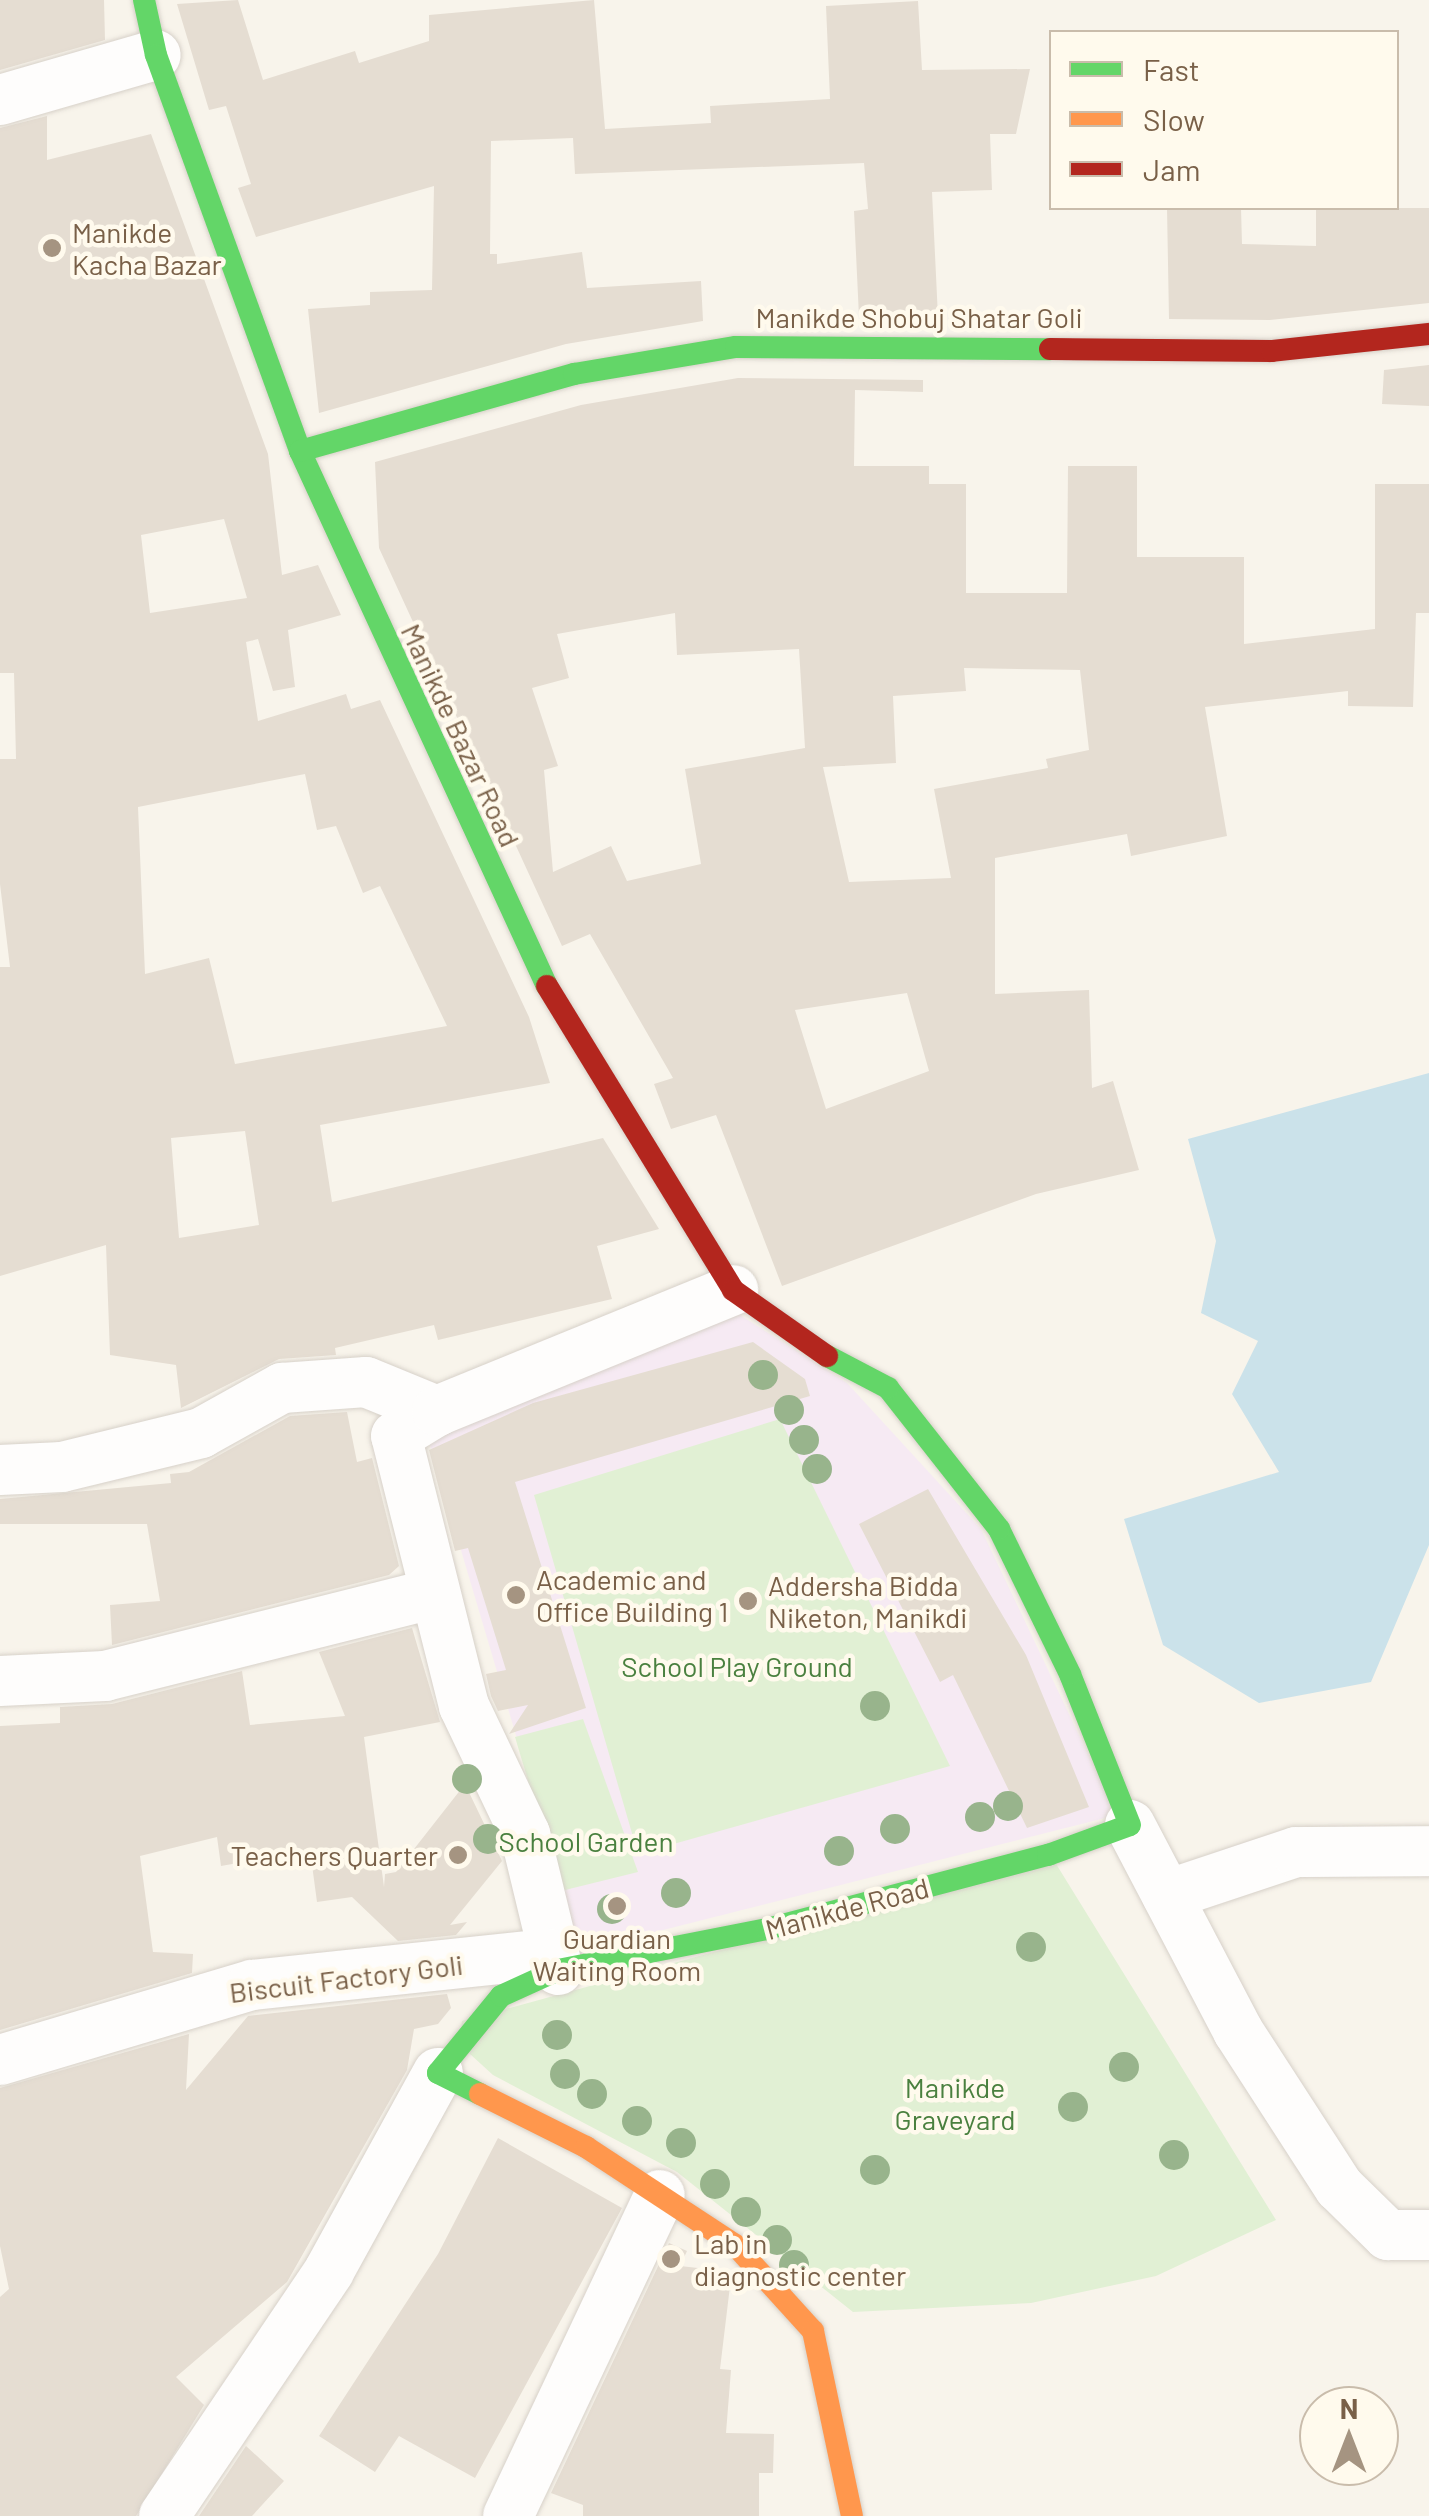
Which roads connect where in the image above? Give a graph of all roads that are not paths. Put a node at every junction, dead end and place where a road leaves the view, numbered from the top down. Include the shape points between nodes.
1 (144, 0) edge
2 (156, 56) junction
3 (0, 100) edge
4 (1429, 334) edge
5 (300, 451) junction
6 (734, 1290) junction
7 (437, 1411) junction
8 (0, 1470) edge
9 (436, 1593) junction
10 (0, 1681) edge
11 (1130, 1824) junction
12 (1429, 1850) edge
13 (1167, 1895) junction
14 (554, 1962) junction
15 (16, 2054) edge
16 (438, 2073) junction
17 (660, 2195) junction
18 (1429, 2236) edge
19 (164, 2516) edge
20 (508, 2516) edge
21 (852, 2516) edge

1 - 2 street, Manikde Bazar Road
2 - 3 street
2 - 5 street, Manikde Bazar Road
4 - 5 street, Manikde Shobuj Shatar Goli via 1272,351 736,346 574,374
5 - 6 street, Manikde Bazar Road via 543,980
6 - 7 street
6 - 11 street, Manikde Bazar Road via 834,1362 888,1388 999,1529 1070,1674
7 - 8 street via 366,1382 282,1388 201,1433 62,1467
7 - 9 street via 396,1436
9 - 10 street via 105,1676
9 - 14 street via 464,1706 525,1834
11 - 13 street
11 - 14 street, Manikde Road via 1048,1855 768,1930
12 - 13 street via 1296,1852
13 - 18 street via 1238,2031 1338,2187 1388,2234
14 - 15 street, Biscuit Factory Goli via 252,1985
14 - 16 street, Manikde Road via 501,1996
16 - 17 street via 586,2147
16 - 19 street, Manikde Road via 329,2271
17 - 20 street
17 - 21 street via 735,2245 813,2331

